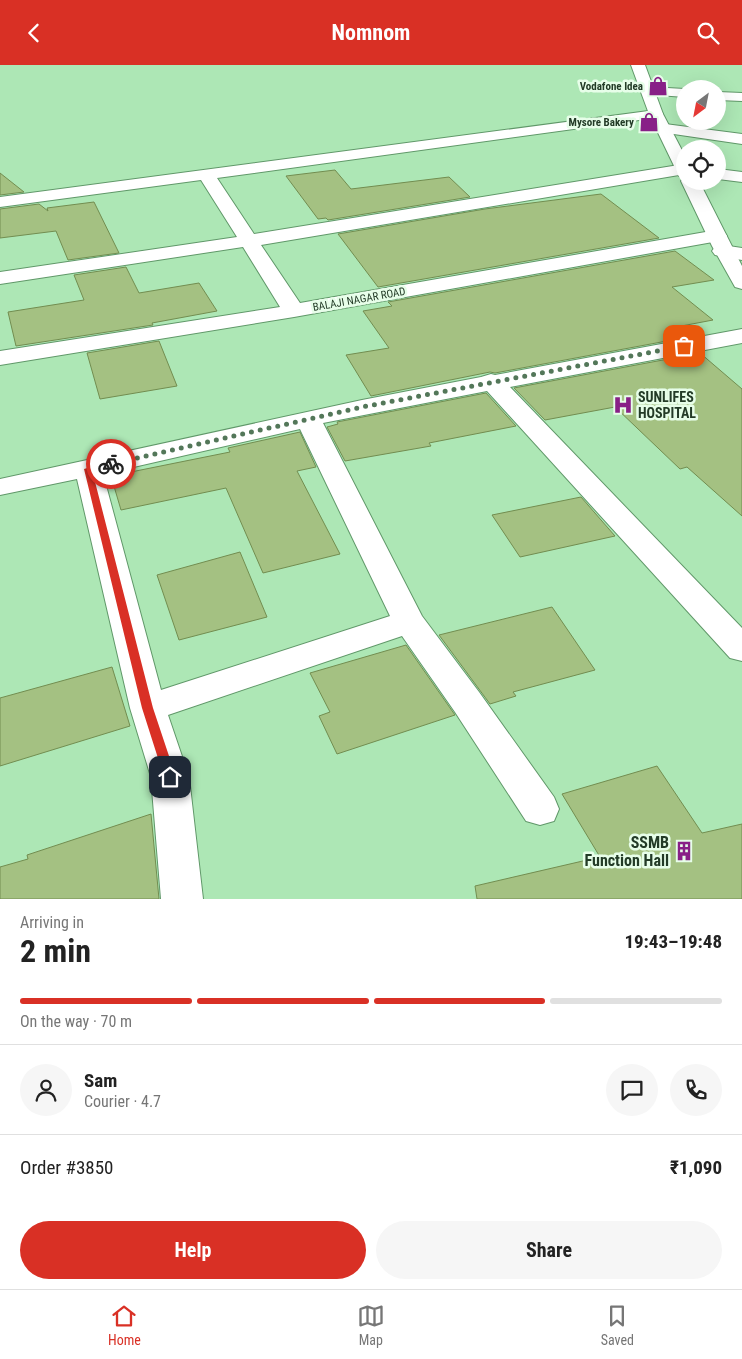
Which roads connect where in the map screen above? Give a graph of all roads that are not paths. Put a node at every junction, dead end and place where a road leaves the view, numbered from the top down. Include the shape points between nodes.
1 (638, 65) edge
2 (649, 91) junction
3 (676, 92) edge
4 (726, 96) edge
5 (742, 97) edge
6 (660, 122) junction
7 (742, 139) edge
8 (676, 153) edge
9 (206, 175) junction
10 (676, 175) edge
11 (726, 175) edge
12 (742, 177) edge
13 (694, 190) edge
14 (0, 202) edge
15 (248, 241) junction
16 (719, 243) junction
17 (742, 254) edge
18 (0, 278) edge
19 (742, 283) edge
20 (294, 311) junction
21 (742, 335) edge
22 (0, 358) edge
23 (491, 381) junction
24 (308, 419) junction
25 (88, 469) junction
26 (0, 487) edge
27 (409, 622) junction
28 (742, 649) edge
29 (148, 708) junction
30 (540, 809) dead end
31 (182, 899) edge

1 - 2 street
2 - 3 street
2 - 6 street
4 - 5 street
6 - 7 street
6 - 8 street
6 - 9 street
9 - 14 street
9 - 15 street
10 - 15 street
11 - 12 street
13 - 16 street
15 - 18 street
15 - 20 street
16 - 17 street, BALAJI NAGAR ROAD
16 - 19 street
16 - 20 street, BALAJI NAGAR ROAD
20 - 22 street, BALAJI NAGAR ROAD
21 - 23 street
23 - 24 street
23 - 28 street
24 - 25 street
24 - 27 street
25 - 26 street
25 - 29 street
27 - 29 street
27 - 30 street
29 - 31 street via 170,777

